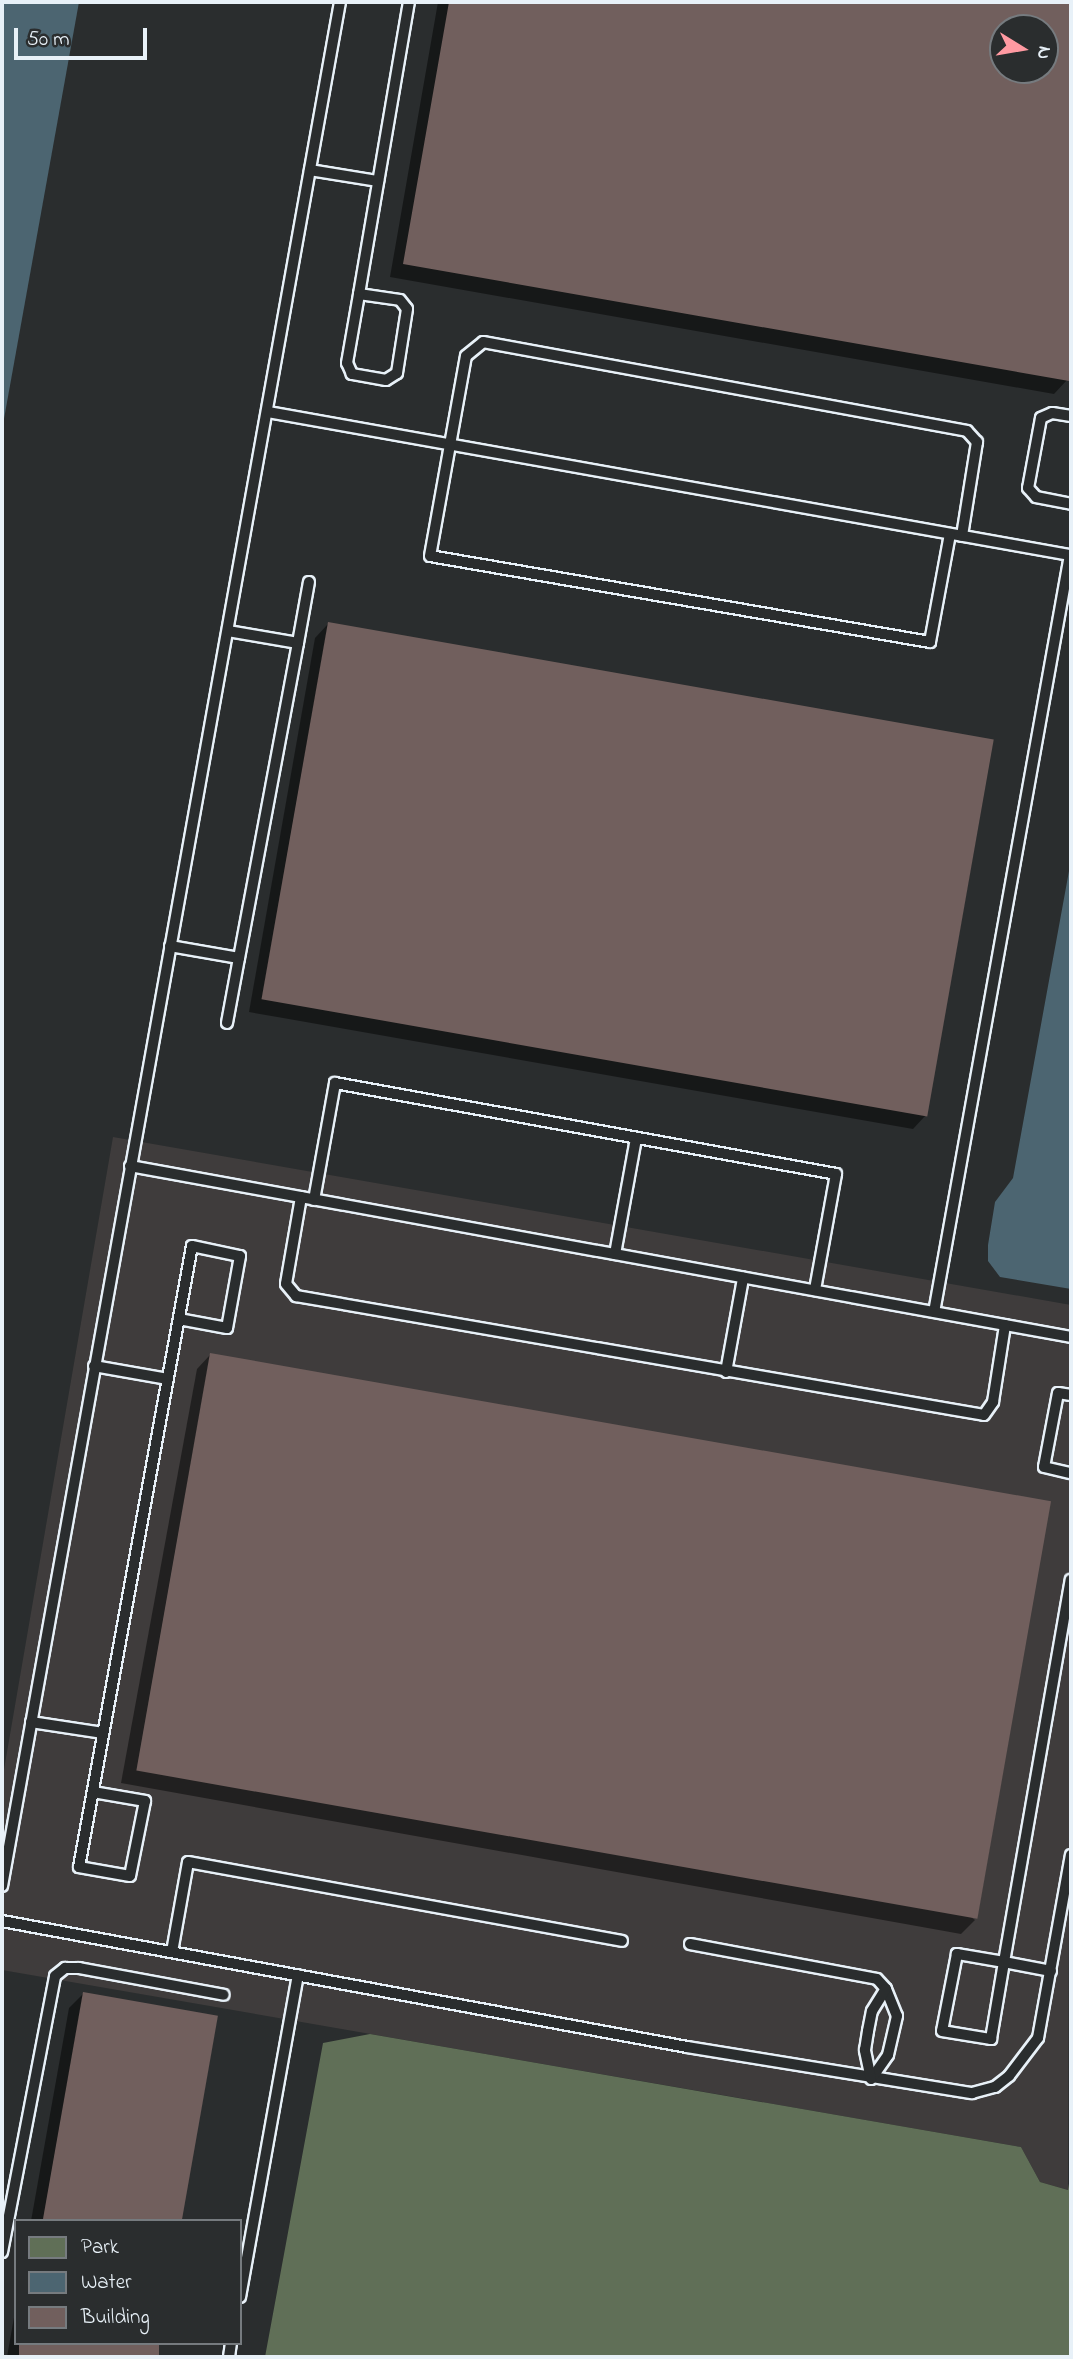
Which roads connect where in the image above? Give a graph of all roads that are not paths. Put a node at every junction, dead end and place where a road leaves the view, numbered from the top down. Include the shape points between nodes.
1 (340, 2) edge
2 (409, 2) edge
3 (310, 170) junction
4 (378, 181) junction
5 (359, 294) junction
6 (268, 412) junction
7 (1071, 416) edge
8 (449, 444) junction
9 (1071, 504) edge
10 (950, 534) junction
11 (962, 537) junction
12 (1071, 552) edge
13 (309, 582) dead end
14 (228, 631) junction
15 (298, 643) junction
16 (170, 946) junction
17 (239, 958) junction
18 (227, 1023) dead end
19 (636, 1138) junction
20 (130, 1166) junction
21 (301, 1197) junction
22 (314, 1200) junction
23 (615, 1254) junction
24 (743, 1278) junction
25 (815, 1290) junction
26 (934, 1312) junction
27 (179, 1319) junction
28 (1005, 1325) junction
29 (1071, 1337) edge
30 (94, 1366) junction
31 (726, 1372) junction
32 (168, 1379) junction
33 (1071, 1395) edge
34 (1071, 1473) edge
35 (1071, 1580) edge
36 (31, 1721) junction
37 (103, 1733) junction
38 (93, 1792) junction
39 (1071, 1855) edge
40 (2, 1886) edge
41 (2, 1921) edge
42 (622, 1941) dead end
43 (690, 1944) dead end
44 (172, 1952) junction
45 (1004, 1962) junction
46 (1051, 1970) junction
47 (298, 1975) junction
48 (886, 1989) junction
49 (224, 1995) dead end
50 (871, 2079) junction
51 (2, 2254) edge
52 (242, 2286) edge

1 - 3 lane
2 - 4 lane
3 - 4 lane
3 - 6 lane
4 - 5 lane
5 - 5 lane via 400,300 407,309 397,373 386,380 352,374 347,363
6 - 8 lane
6 - 14 lane
7 - 9 lane via 1052,413 1041,418 1028,488 1036,497
8 - 10 lane
8 - 10 lane via 430,556 443,559 930,642
8 - 11 lane via 466,356 483,342 967,431 977,442
10 - 11 lane
11 - 12 lane
12 - 26 lane
13 - 15 lane
14 - 15 lane
14 - 16 lane
15 - 17 lane
16 - 17 lane
16 - 20 lane
17 - 18 lane
19 - 22 lane via 335,1083
19 - 23 lane
19 - 25 lane via 836,1174
20 - 21 lane
20 - 30 lane
21 - 22 lane
21 - 31 lane via 286,1284 296,1296
22 - 23 lane
23 - 24 lane
24 - 25 lane
24 - 31 lane
25 - 26 lane
26 - 28 lane
27 - 27 lane via 227,1328 240,1256 192,1246
27 - 32 lane
28 - 29 lane
28 - 31 lane via 993,1402 984,1415
30 - 32 lane
30 - 36 lane
32 - 37 lane
33 - 34 lane via 1058,1393 1044,1468
35 - 45 lane
36 - 37 lane
36 - 40 lane
37 - 38 lane
38 - 38 lane via 79,1867 131,1876 145,1801
39 - 46 lane
41 - 44 lane
42 - 44 lane via 188,1862
43 - 48 lane via 860,1972
44 - 47 lane
45 - 45 lane via 991,2039 942,2031 957,1954
45 - 46 lane
46 - 50 lane via 1038,2038 1025,2061 995,2087 972,2093
47 - 50 lane
47 - 52 lane
48 - 50 lane via 872,2011 868,2031 865,2050
48 - 50 lane via 897,2016 888,2055
49 - 51 lane via 79,1968 65,1968 55,1976

